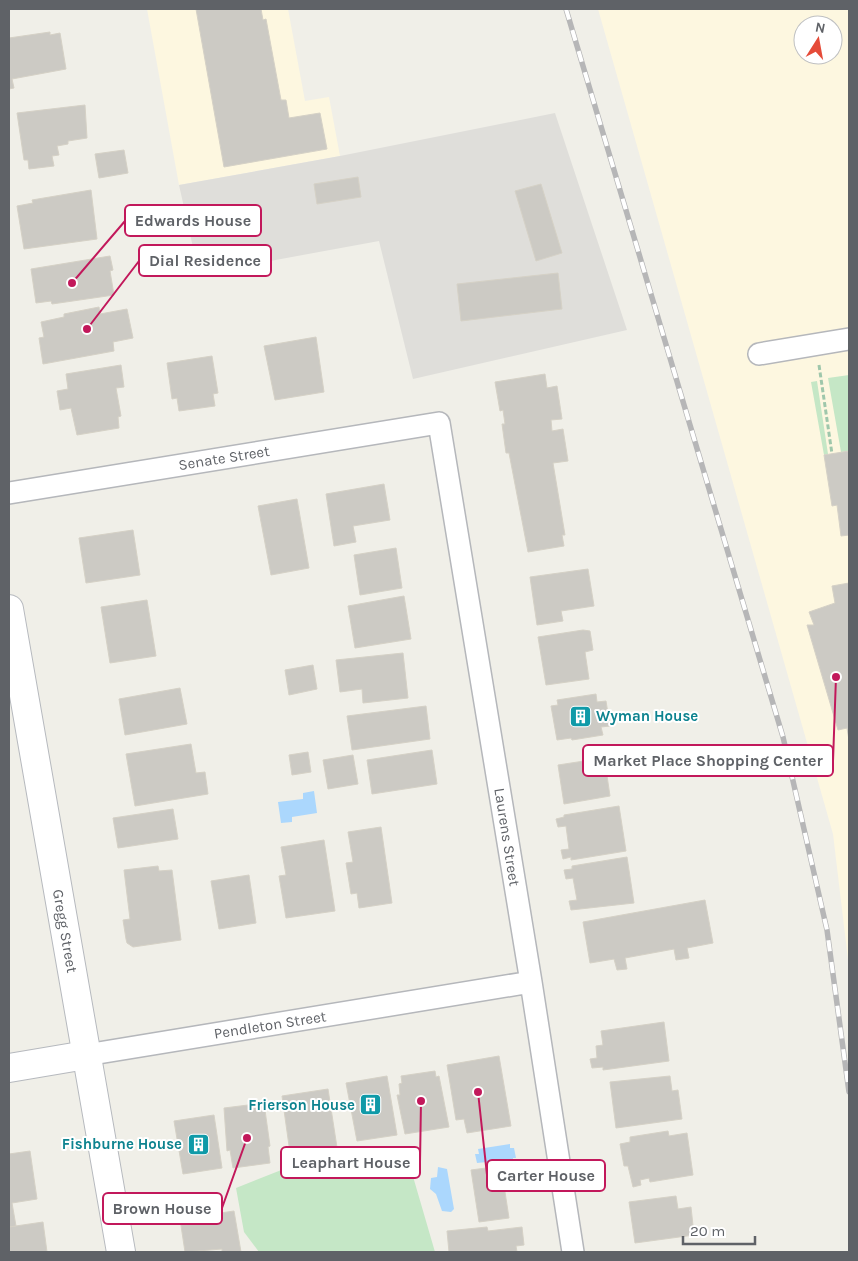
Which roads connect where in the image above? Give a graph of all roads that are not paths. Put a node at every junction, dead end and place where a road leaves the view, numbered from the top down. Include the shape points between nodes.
1 (849, 339) edge
2 (759, 354) dead end
3 (439, 423) joint
4 (9, 493) edge
5 (9, 610) edge
6 (531, 982) junction
7 (86, 1055) junction
8 (9, 1068) edge
9 (120, 1252) edge
10 (573, 1252) edge

1 - 2 street
3 - 4 street, Senate Street
3 - 6 street, Laurens Street
5 - 7 street, Gregg Street
6 - 7 street, Pendleton Street
6 - 10 street, Laurens Street
7 - 8 street, Pendleton Street
7 - 9 street, Gregg Street

